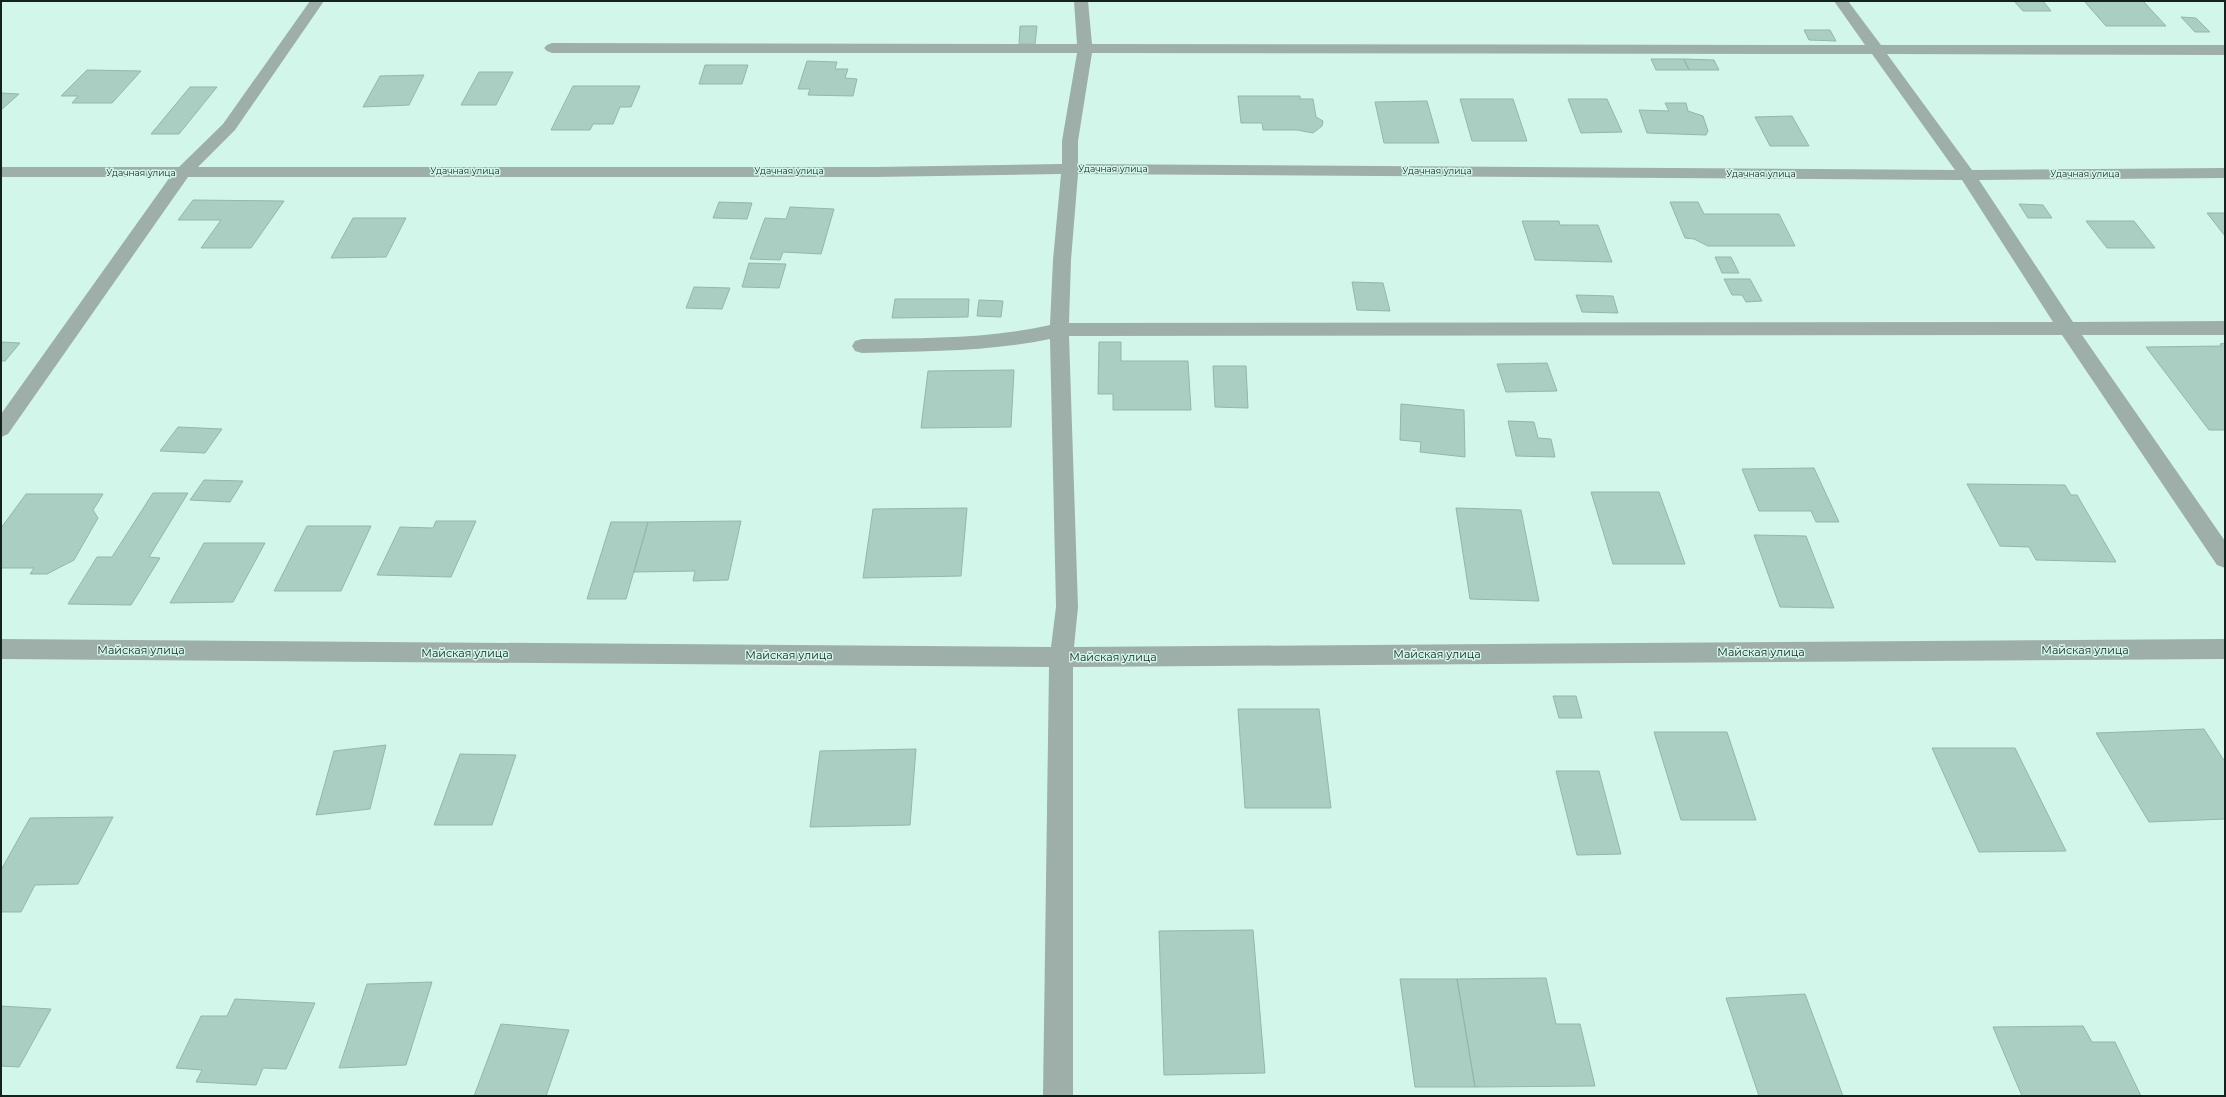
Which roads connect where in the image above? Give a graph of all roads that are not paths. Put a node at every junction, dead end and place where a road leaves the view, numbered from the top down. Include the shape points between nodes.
1 (317, 1) edge
2 (1081, 1) edge
3 (1841, 1) edge
4 (552, 48) dead end
5 (1874, 48) junction
6 (1085, 49) junction
7 (2225, 50) edge
8 (1070, 169) junction
9 (1, 172) edge
10 (182, 173) junction
11 (2225, 173) edge
12 (1967, 175) junction
13 (2067, 328) junction
14 (2225, 328) edge
15 (1059, 330) junction
16 (862, 346) dead end
17 (1, 429) edge
18 (2225, 559) edge
19 (1, 649) edge
20 (2225, 649) edge
21 (1061, 657) junction
22 (1058, 1096) edge

1 - 10 street via 229,127
2 - 6 street
3 - 5 street
4 - 6 street
5 - 6 street
5 - 7 street
5 - 12 street
6 - 8 street via 1070,141
8 - 10 street, Удачная улица via 875,172 705,170
8 - 12 street, Удачная улица
8 - 15 street
9 - 10 street, Удачная улица
10 - 17 street
11 - 12 street, Удачная улица
12 - 13 street
13 - 14 street
13 - 15 street
13 - 18 street
15 - 16 street via 1017,339 980,343
15 - 21 street via 1067,607
19 - 21 street, Майская улица
20 - 21 street, Майская улица
21 - 22 street

